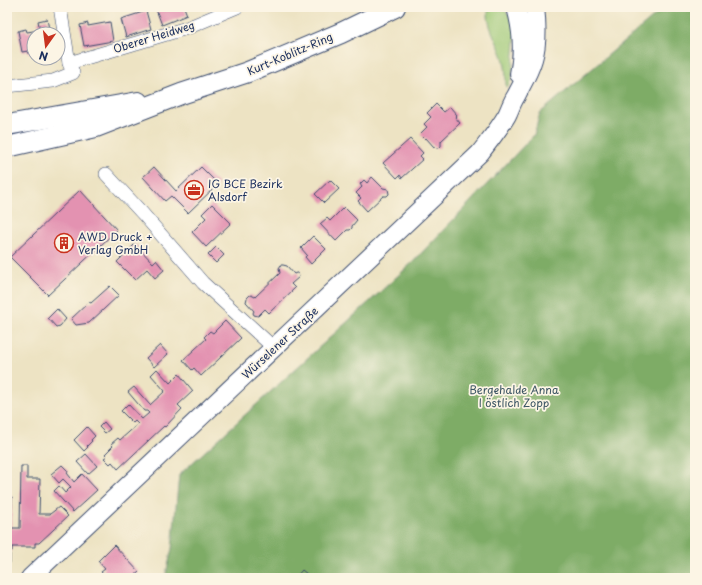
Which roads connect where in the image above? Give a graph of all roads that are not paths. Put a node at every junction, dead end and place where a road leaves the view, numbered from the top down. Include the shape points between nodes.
1 (60, 7) edge
2 (237, 7) edge
3 (395, 7) edge
4 (516, 7) edge
5 (535, 7) edge
6 (71, 68) junction
7 (7, 86) edge
8 (181, 94) junction
9 (516, 96) junction
10 (7, 125) edge
11 (7, 147) edge
12 (106, 174) dead end
13 (274, 348) junction
14 (30, 578) edge

1 - 6 street
2 - 6 street, Oberer Heidweg via 187,28
3 - 8 main road, Kurt-Koblitz-Ring via 248,72
4 - 9 main road, Würselener Straße via 522,41
5 - 9 main road, Würselener Straße via 534,58
6 - 7 street, Oberer Heidweg via 53,81
8 - 10 main road, Kurt-Koblitz-Ring
8 - 11 main road, Kurt-Koblitz-Ring via 96,127
9 - 13 main road, Würselener Straße via 507,116 480,154
12 - 13 street via 203,283
13 - 14 main road, Würselener Straße

